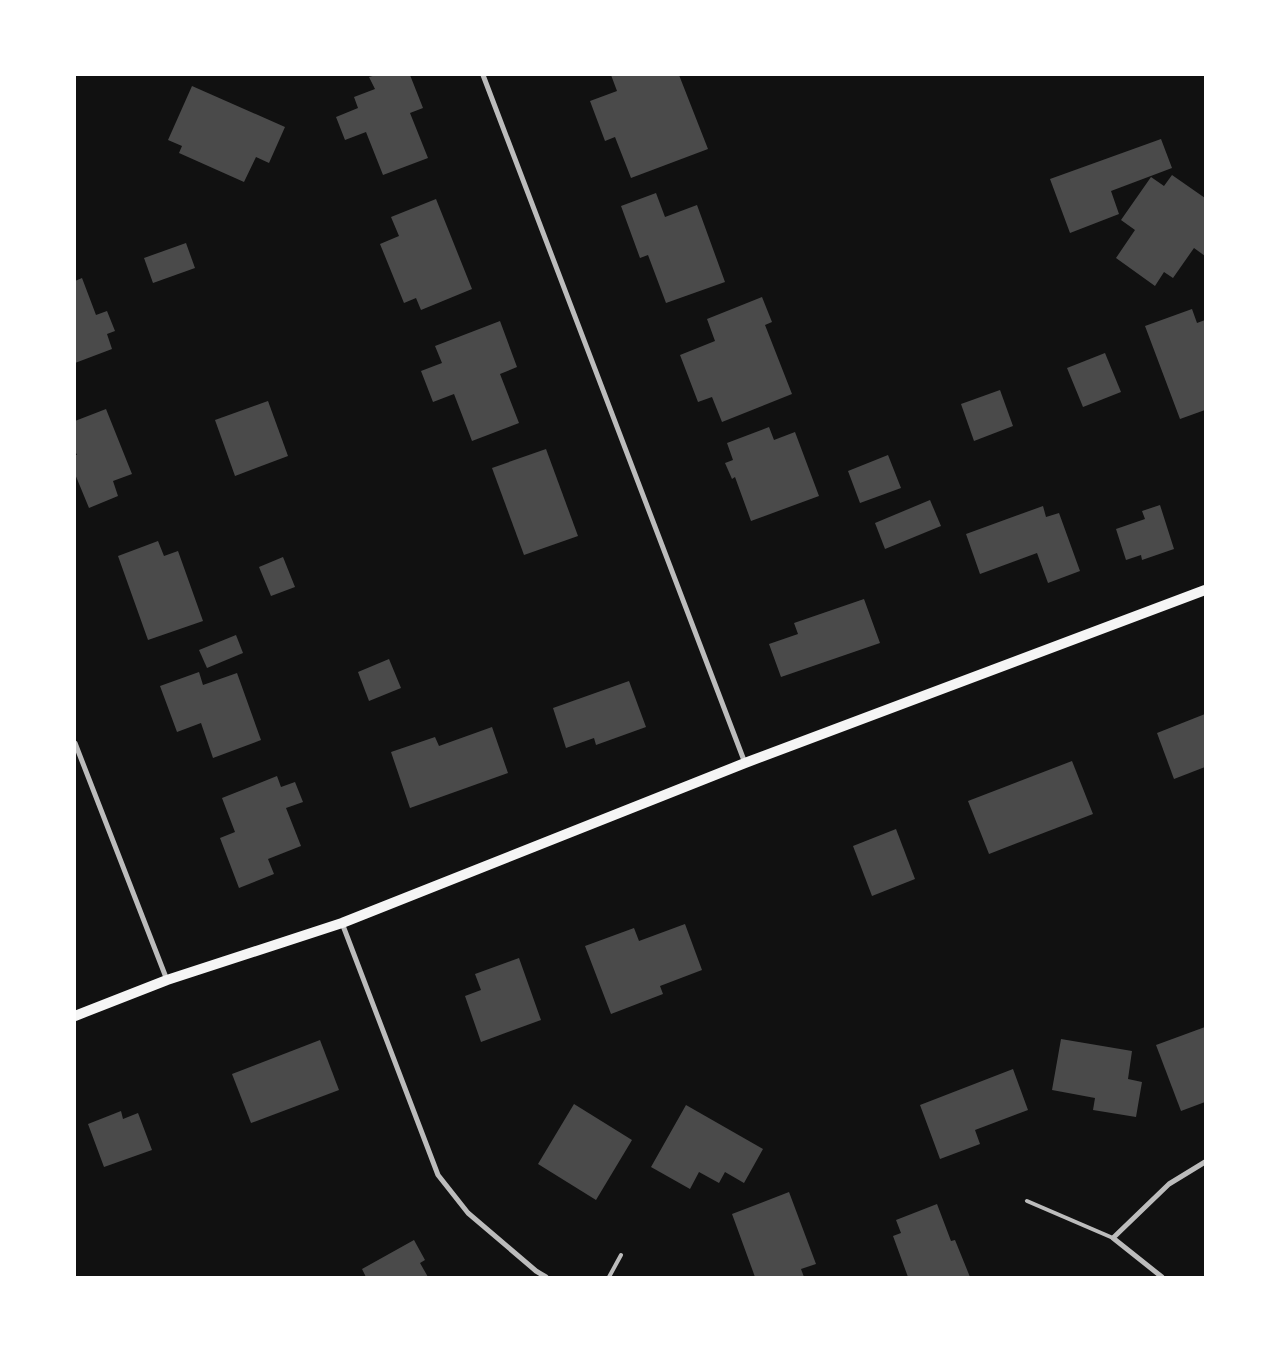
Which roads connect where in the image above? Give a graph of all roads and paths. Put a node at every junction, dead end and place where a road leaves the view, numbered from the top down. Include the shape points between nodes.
1 (483, 75) edge
2 (1205, 590) edge
3 (75, 743) edge
4 (745, 763) junction
5 (342, 923) junction
6 (167, 980) junction
7 (75, 1016) edge
8 (1205, 1162) edge
9 (1027, 1201) dead end
10 (1113, 1238) junction
11 (621, 1256) dead end
12 (536, 1272) junction
13 (531, 1277) edge
14 (546, 1277) edge
15 (609, 1277) edge
16 (1162, 1277) edge

1 - 4 street
2 - 4 main road
3 - 6 street
4 - 5 main road
5 - 6 main road
5 - 12 street via 438,1175 468,1213
6 - 7 main road
8 - 10 street via 1169,1184
9 - 10 lane
10 - 16 street
11 - 15 lane
12 - 13 street
12 - 14 street

